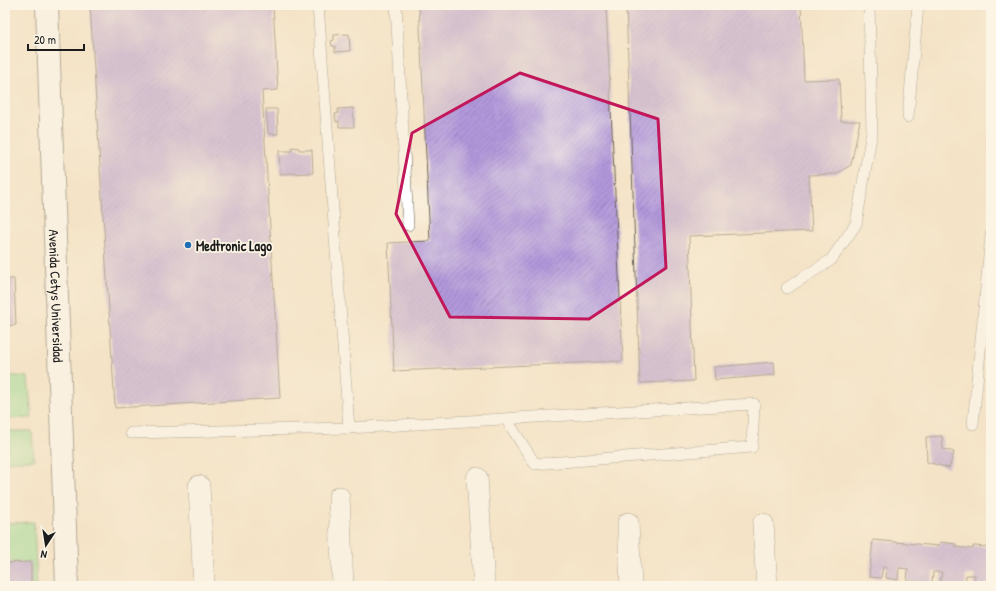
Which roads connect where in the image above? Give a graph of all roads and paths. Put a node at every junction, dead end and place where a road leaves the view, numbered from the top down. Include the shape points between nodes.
1 (47, 5) edge
2 (318, 5) edge
3 (396, 5) edge
4 (869, 5) edge
5 (918, 5) edge
6 (908, 117) dead end
7 (408, 225) dead end
8 (991, 235) edge
9 (787, 288) dead end
10 (506, 418) junction
11 (973, 424) dead end
12 (349, 428) junction
13 (131, 433) dead end
14 (477, 478) dead end
15 (199, 486) dead end
16 (339, 497) dead end
17 (628, 523) dead end
18 (763, 524) dead end
19 (67, 586) edge
20 (204, 586) edge
21 (343, 586) edge
22 (484, 586) edge
23 (631, 586) edge
24 (766, 586) edge

1 - 19 main road, Avenida Cetys Universidad
2 - 12 lane
3 - 7 lane
4 - 9 lane via 872,131 856,224 831,260
5 - 6 lane
8 - 11 lane
10 - 10 lane via 535,464 752,447 754,404
10 - 12 lane
12 - 13 lane
14 - 22 street
15 - 20 street
16 - 21 street
17 - 23 street
18 - 24 street

